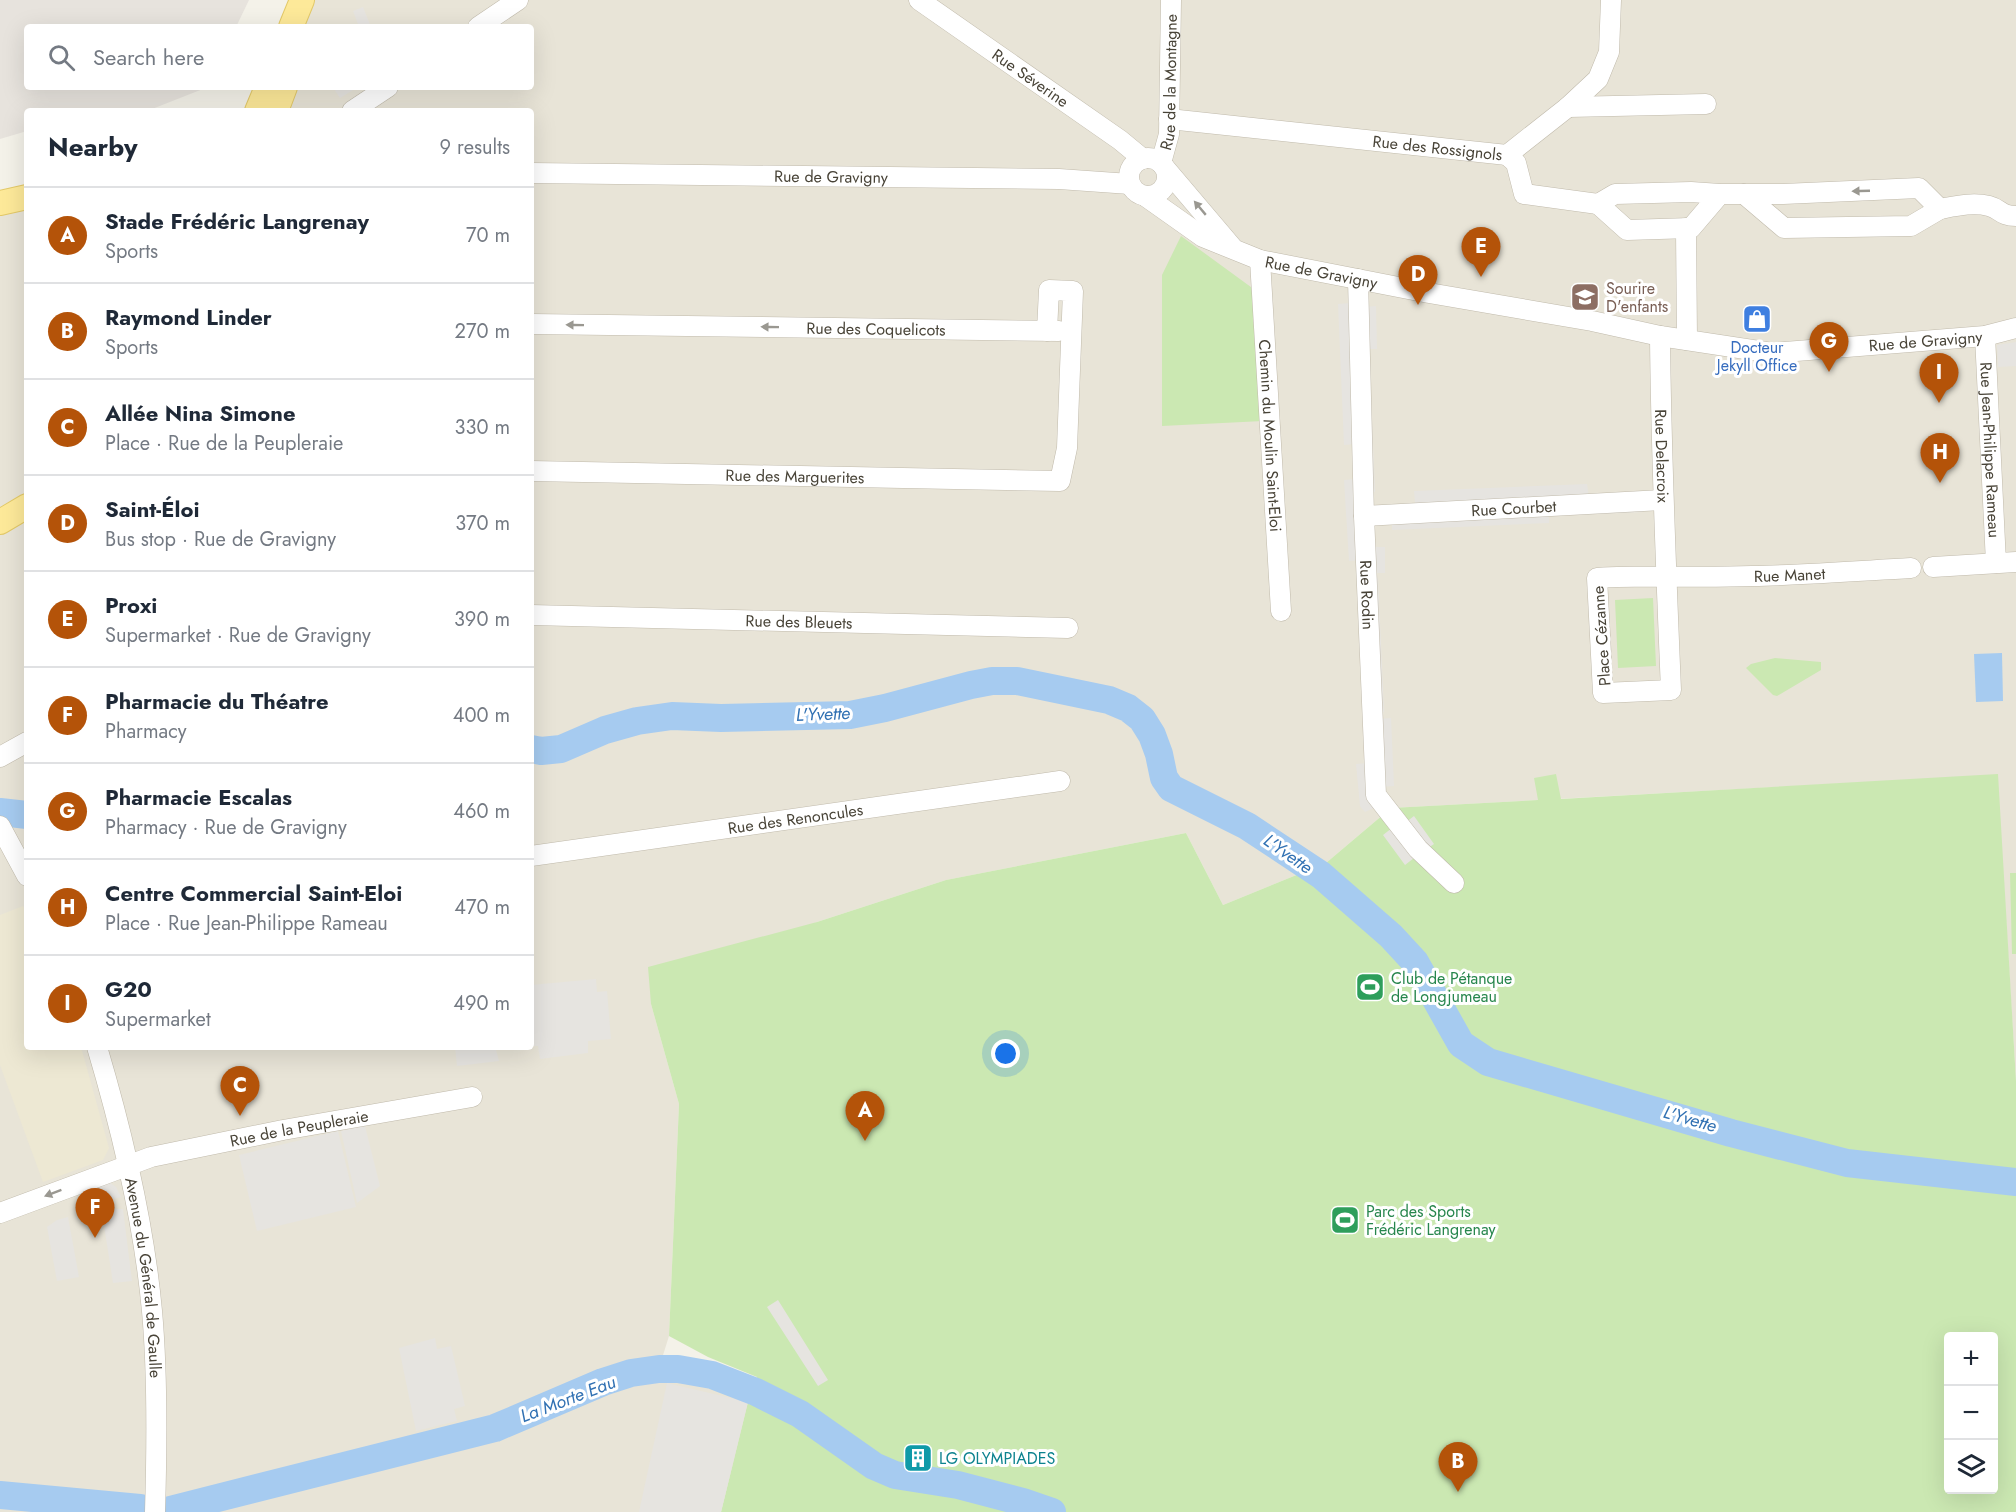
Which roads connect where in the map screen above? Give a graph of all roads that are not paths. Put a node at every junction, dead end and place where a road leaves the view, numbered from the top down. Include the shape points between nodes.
1 (302, 0) edge
2 (320, 0) edge
3 (518, 0) edge
4 (919, 0) edge
5 (1171, 0) edge
6 (1611, 0) edge
7 (292, 24) edge
8 (310, 24) edge
9 (482, 24) edge
10 (266, 90) edge
11 (284, 90) edge
12 (384, 90) edge
13 (1706, 104) dead end
14 (1568, 107) junction
15 (258, 108) edge
16 (277, 108) edge
17 (356, 108) edge
18 (1169, 119) junction
19 (1507, 155) junction
20 (1156, 163) junction
21 (534, 173) edge
22 (1137, 190) junction
23 (1720, 194) junction
24 (1744, 194) junction
25 (24, 198) edge
26 (0, 203) edge
27 (1598, 204) junction
28 (1940, 209) junction
29 (2016, 216) edge
30 (1686, 228) junction
31 (1233, 249) junction
32 (1260, 260) junction
33 (1358, 279) junction
34 (534, 324) edge
35 (2016, 328) edge
36 (1047, 331) junction
37 (1071, 331) junction
38 (1660, 336) junction
39 (1985, 336) junction
40 (1687, 340) junction
41 (534, 471) edge
42 (1662, 500) junction
43 (24, 508) edge
44 (1364, 516) junction
45 (0, 522) edge
46 (2016, 562) edge
47 (1996, 563) junction
48 (1933, 567) dead end
49 (1911, 568) dead end
50 (1668, 576) junction
51 (1281, 611) dead end
52 (534, 615) edge
53 (1068, 628) dead end
54 (24, 744) edge
55 (0, 757) edge
56 (1060, 781) dead end
57 (0, 826) edge
58 (534, 856) edge
59 (24, 870) edge
60 (1454, 883) dead end
61 (98, 1050) edge
62 (472, 1097) dead end
63 (128, 1165) junction
64 (0, 1213) edge
65 (155, 1512) edge

1 - 7 main road
2 - 8 main road
3 - 9 street
4 - 20 street, Rue Séverine
5 - 18 street, Rue de la Montagne
6 - 14 street, Rue des Rossignols via 1609,52 1598,79
10 - 15 main road
11 - 16 main road
12 - 17 street
13 - 14 street
14 - 19 street, Rue des Rossignols
18 - 19 street, Rue des Rossignols
18 - 20 street, Rue de la Montagne via 1169,134
19 - 27 street via 1516,163 1524,194
20 - 22 street via 1132,166 1129,172
20 - 22 street via 1167,174 1165,186 1157,194
31 -> 20 street, Rue de Gravigny via 1200,207
21 - 22 street, Rue de Gravigny via 1059,179
22 - 31 street, Rue de Gravigny via 1203,237
23 - 24 street
23 - 27 street via 1615,194
23 - 30 street via 1691,228
28 -> 24 street via 1919,188
24 - 28 street via 1784,228 1911,226
25 - 26 main road
27 - 30 street via 1627,230
28 - 29 street via 1970,204 1991,206 2005,216
30 - 40 street
31 - 32 street, Rue de Gravigny
32 - 33 street, Rue de Gravigny
32 - 51 street, Chemin du Moulin Saint-Eloi
33 - 38 street, Rue de Gravigny
33 - 44 street, Rue Rodin
36 -> 34 street, Rue des Coquelicots
35 - 39 street, Rue de Gravigny
36 - 37 street, Rue des Coquelicots
36 - 37 street via 1049,290 1073,291
37 - 41 street, Rue des Marguerites via 1067,448 1060,481
38 - 40 street, Rue de Gravigny
38 - 42 street, Rue Delacroix
39 - 40 street, Rue de Gravigny via 1772,353
39 - 47 street, Rue Jean-Philippe Rameau
42 - 44 street, Rue Courbet
42 - 50 street, Rue Delacroix
43 - 45 main road
44 - 60 street, Rue Rodin via 1376,795 1418,849
46 - 47 street
47 - 48 street
49 - 50 street, Rue Manet
50 - 50 street, Place Cézanne via 1596,578 1603,693 1671,690
52 - 53 street, Rue des Bleuets
54 - 55 street
56 - 58 street, Rue des Renoncules
57 - 59 street
61 - 63 street, Avenue du Général de Gaulle
62 - 63 street, Rue de la Peupleraie via 215,1143
63 -> 64 street, Rue de la Peupleraie
63 - 65 street, Avenue du Général de Gaulle via 153,1320

